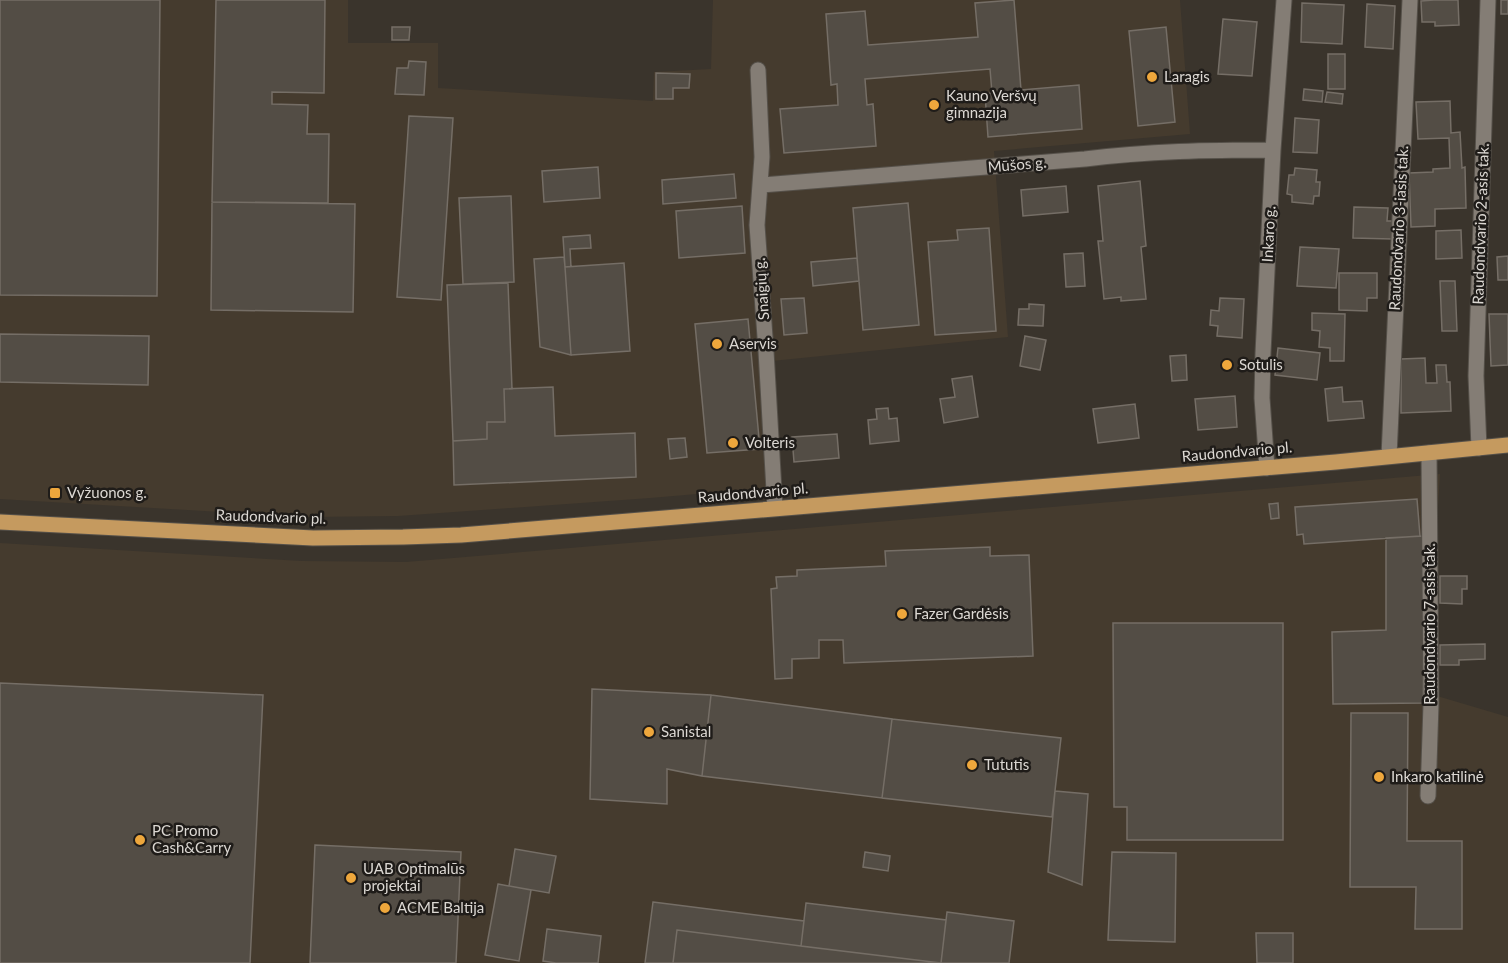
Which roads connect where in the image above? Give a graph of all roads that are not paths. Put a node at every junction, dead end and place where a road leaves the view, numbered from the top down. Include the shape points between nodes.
1 (1284, 0) edge
2 (1410, 0) edge
3 (1488, 0) edge
4 (758, 70) dead end
5 (1273, 150) junction
6 (761, 185) junction
7 (1508, 445) edge
8 (1479, 448) junction
9 (1429, 453) junction
10 (1389, 456) junction
11 (1267, 468) junction
12 (775, 508) junction
13 (0, 522) edge
14 (1428, 796) dead end

1 - 5 street, Inkaro g.
2 - 10 street, Raudondvario 3-iasis tak.
3 - 8 street, Raudondvario 2-asis tak. via 1476,376
4 - 6 street, Snaigių g.
5 - 6 street, Mūšos g. via 1128,153
5 - 11 street, Inkaro g. via 1262,398
6 - 12 street, Snaigių g. via 757,225
7 - 8 main road, Raudondvario pl.
8 - 9 main road, Raudondvario pl.
9 - 10 main road, Raudondvario pl.
9 - 14 street, Raudondvario 7-asis tak.
10 - 11 main road, Raudondvario pl.
11 - 12 main road, Raudondvario pl.
12 - 13 main road, Raudondvario pl. via 403,537 313,538

